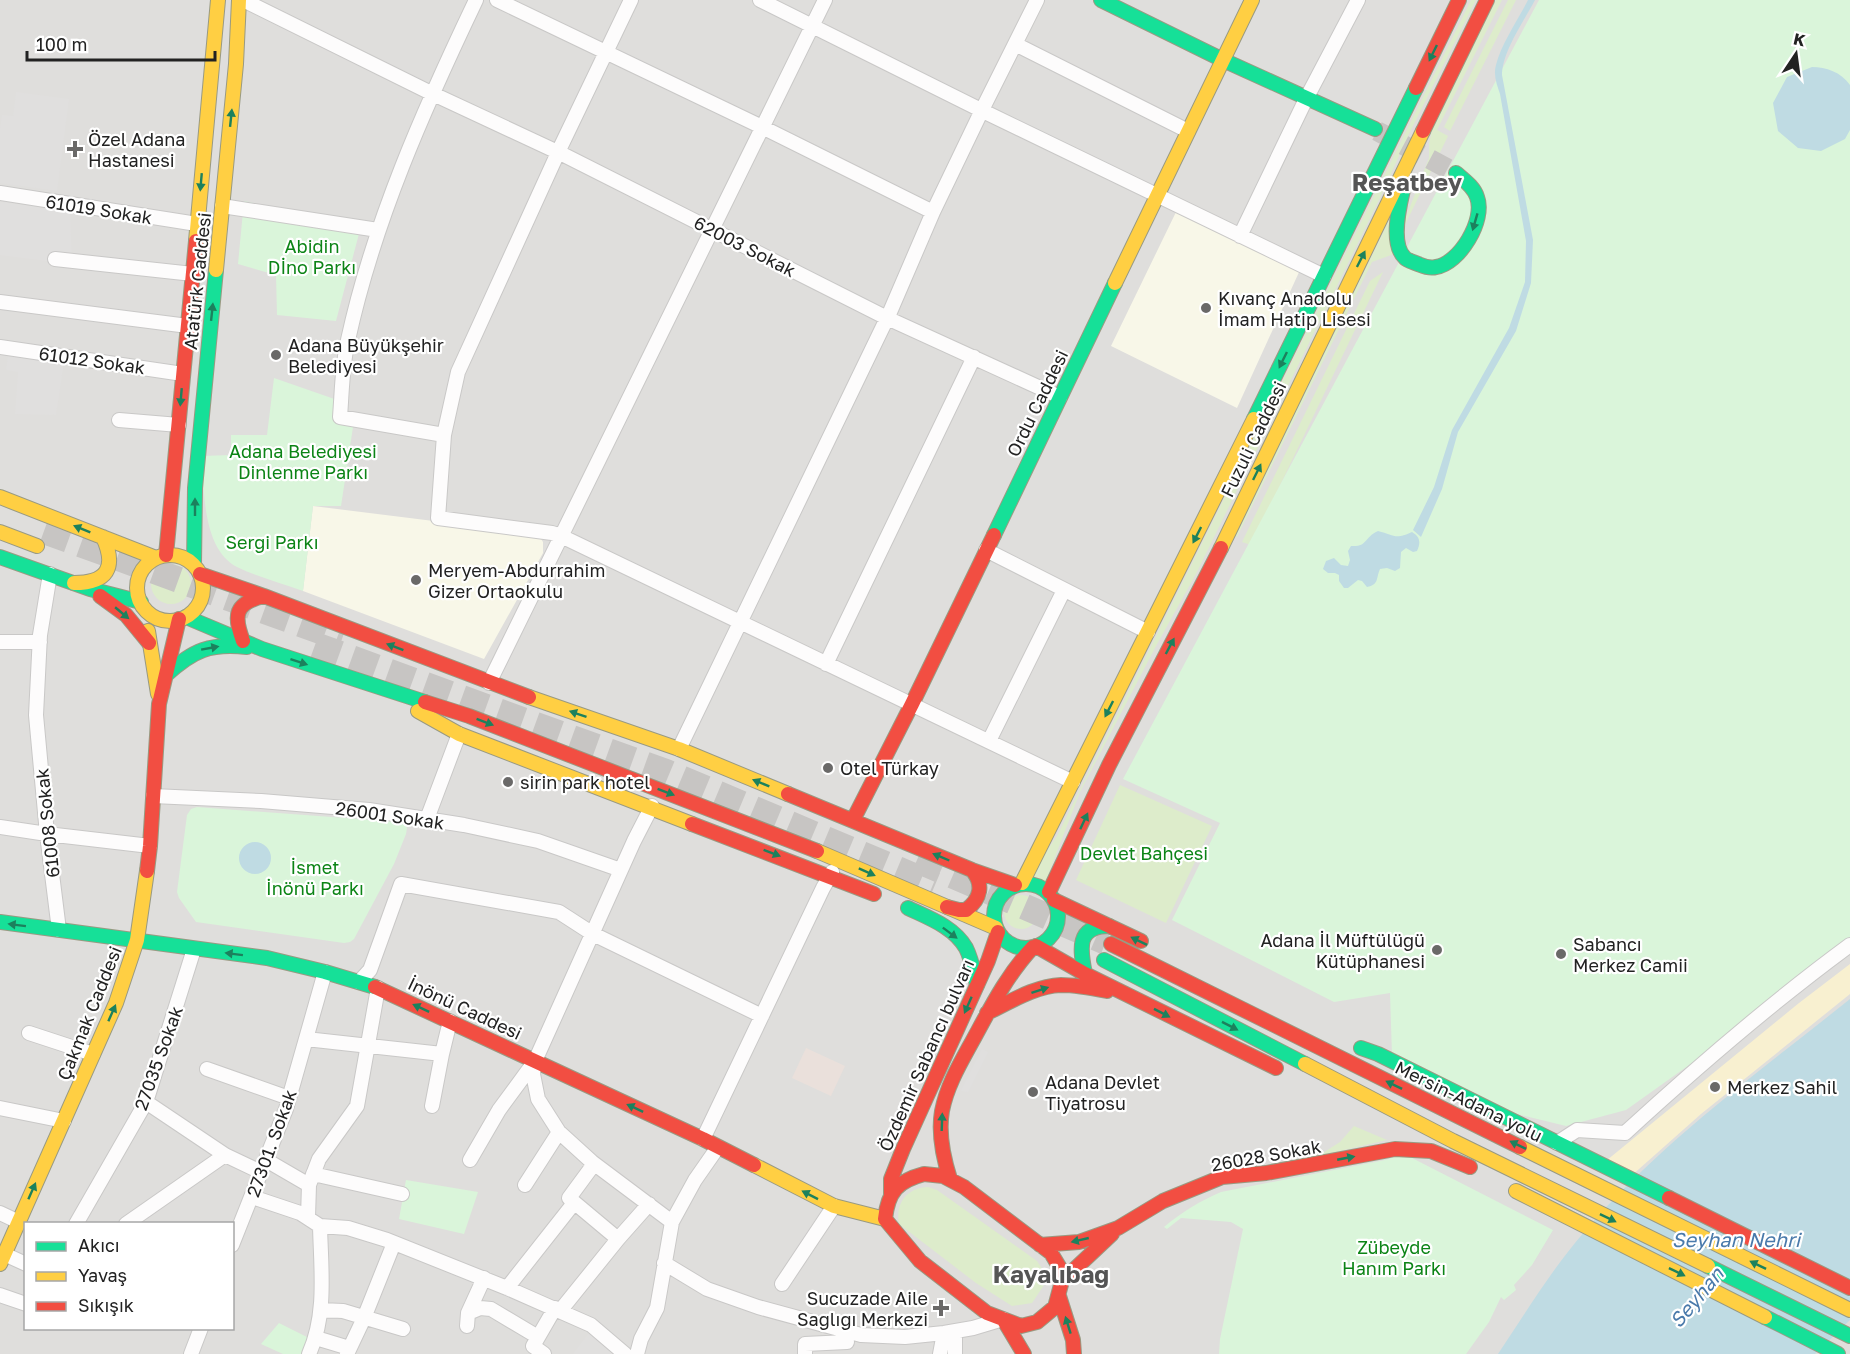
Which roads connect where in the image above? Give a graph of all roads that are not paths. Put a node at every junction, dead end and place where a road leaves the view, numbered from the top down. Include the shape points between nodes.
1 (218, 0) edge
2 (241, 0) edge
3 (476, 0) edge
4 (497, 0) edge
5 (631, 0) edge
6 (760, 0) edge
7 (825, 0) edge
8 (1037, 0) edge
9 (1101, 0) edge
10 (1252, 0) edge
11 (1358, 0) edge
12 (1459, 0) edge
13 (1487, 0) edge
14 (813, 26) junction
15 (1015, 44) junction
16 (605, 51) junction
17 (1223, 60) junction
18 (431, 93) junction
19 (1311, 100) junction
20 (982, 110) junction
21 (762, 127) junction
22 (1375, 129) tunnel mouth
23 (1188, 131) junction
24 (558, 152) junction
25 (1384, 152) junction
26 (1408, 164) junction
27 (1456, 173) tunnel mouth
28 (0, 193) edge
29 (1156, 196) junction
30 (222, 206) junction
31 (933, 212) junction
32 (197, 224) junction
33 (713, 229) junction
34 (378, 230) junction
35 (1240, 236) junction
36 (55, 259) dead end
37 (193, 274) junction
38 (1324, 276) junction
39 (0, 302) edge
40 (887, 318) junction
41 (188, 326) junction
42 (0, 347) edge
43 (974, 357) junction
44 (183, 374) junction
45 (1060, 397) junction
46 (119, 420) dead end
47 (179, 425) junction
48 (444, 435) junction
49 (0, 497) edge
50 (0, 532) edge
51 (561, 536) junction
52 (104, 537) junction
53 (37, 546) tunnel mouth
54 (986, 550) junction
55 (0, 557) edge
56 (161, 557) junction
57 (197, 569) junction
58 (50, 574) junction
59 (74, 583) junction
60 (90, 589) junction
61 (1064, 590) junction
62 (264, 596) junction
63 (144, 606) junction
64 (183, 618) junction
65 (741, 622) junction
66 (1148, 632) junction
67 (40, 639) junction
68 (243, 641) junction
69 (0, 642) edge
70 (149, 643) junction
71 (262, 649) junction
72 (826, 664) junction
73 (166, 675) junction
74 (489, 683) junction
75 (370, 686) junction
76 (159, 704) junction
77 (912, 705) junction
78 (459, 734) junction
79 (989, 741) junction
80 (679, 749) junction
81 (1073, 782) junction
82 (153, 796) junction
83 (652, 807) junction
84 (427, 819) junction
85 (853, 820) junction
86 (0, 826) edge
87 (47, 834) junction
88 (150, 846) junction
89 (838, 860) junction
90 (621, 870) junction
91 (972, 870) junction
92 (831, 876) junction
93 (1019, 884) junction
94 (1051, 896) junction
95 (944, 907) junction
96 (0, 922) edge
97 (1109, 926) junction
98 (59, 930) junction
99 (997, 930) junction
100 (593, 934) junction
101 (137, 940) junction
102 (1112, 944) tunnel mouth
103 (1850, 945) edge
104 (1151, 946) dead end
105 (1035, 947) junction
106 (194, 949) junction
107 (1104, 960) dead end
108 (325, 972) junction
109 (1085, 974) junction
110 (359, 982) junction
111 (977, 985) junction
112 (378, 988) junction
113 (1123, 993) junction
114 (987, 1013) junction
115 (762, 1016) junction
116 (450, 1021) junction
117 (28, 1033) dead end
118 (306, 1039) junction
119 (368, 1045) junction
120 (93, 1054) junction
121 (442, 1054) junction
122 (535, 1061) junction
123 (207, 1069) dead end
124 (1284, 1072) dead end
125 (289, 1098) junction
126 (1346, 1100) dead end
127 (146, 1102) junction
128 (432, 1106) dead end
129 (0, 1108) edge
130 (1465, 1120) junction
131 (64, 1121) junction
132 (559, 1132) junction
133 (1413, 1138) dead end
134 (703, 1139) junction
135 (1453, 1142) junction
136 (1557, 1143) junction
137 (718, 1147) junction
138 (225, 1155) junction
139 (470, 1160) dead end
140 (594, 1164) junction
141 (264, 1166) junction
142 (311, 1179) junction
143 (950, 1179) junction
144 (1500, 1183) dead end
145 (525, 1185) dead end
146 (402, 1194) dead end
147 (891, 1194) junction
148 (252, 1197) junction
149 (574, 1203) junction
150 (649, 1204) junction
151 (834, 1206) junction
152 (0, 1213) edge
153 (308, 1217) junction
154 (885, 1219) junction
155 (19, 1222) junction
156 (77, 1222) edge
157 (129, 1222) edge
158 (672, 1222) junction
159 (320, 1226) junction
160 (1118, 1228) junction
161 (618, 1239) junction
162 (234, 1240) edge
163 (394, 1242) junction
164 (1040, 1245) junction
165 (2, 1259) edge
166 (664, 1263) junction
167 (24, 1264) edge
168 (484, 1278) junction
169 (1062, 1281) junction
170 (782, 1284) dead end
171 (507, 1288) junction
172 (1850, 1288) edge
173 (1810, 1291) junction
174 (0, 1295) edge
175 (1059, 1296) junction
176 (1850, 1300) edge
177 (24, 1303) edge
178 (321, 1310) junction
179 (558, 1310) junction
180 (1850, 1310) edge
181 (1799, 1311) junction
182 (364, 1318) junction
183 (1003, 1319) junction
184 (403, 1329) dead end
185 (201, 1330) edge
186 (949, 1333) junction
187 (1850, 1336) edge
188 (538, 1337) junction
189 (316, 1338) junction
190 (847, 1342) edge
191 (348, 1351) edge
192 (1850, 1351) edge
193 (191, 1354) edge
194 (309, 1354) edge
195 (544, 1354) edge
196 (625, 1354) edge
197 (637, 1354) edge
198 (806, 1354) edge
199 (940, 1354) edge
200 (955, 1354) edge
201 (1024, 1354) edge
202 (1074, 1354) edge
203 (1838, 1354) edge

1 -> 32 main road, Atatürk Caddesi
2 - 18 street, 62003 Sokak
30 -> 2 main road, Atatürk Caddesi
3 - 18 street
4 - 16 street
5 - 16 street
6 - 14 street
7 - 14 street
8 - 15 street
9 - 17 main road
10 - 17 main road, Ordu Caddesi
11 - 19 street
12 -> 25 main road, Fuzuli Caddesi
13 - 26 main road, Fuzuli Caddesi
14 - 20 street
14 - 21 street
15 - 20 street
15 - 23 street
16 - 21 street
16 - 24 street
17 - 19 main road
17 - 23 main road, Ordu Caddesi
18 - 24 street, 62003 Sokak
18 - 34 street
19 - 22 main road
19 - 25 main road via 1329,116 1372,134
19 - 35 street
20 - 29 street
20 - 31 street
21 - 31 street
21 - 33 street
23 - 29 main road, Ordu Caddesi
24 - 33 street, 62003 Sokak
24 - 48 street via 458,372
25 - 38 main road, Fuzuli Caddesi
27 -> 26 main road via 1470,183 1479,203 1473,232 1452,259 1439,267 1424,267 1404,258 1396,231
94 -> 26 main road, Fuzuli Caddesi via 1114,755 1209,572
28 - 32 street, 61019 Sokak
29 - 35 street
29 - 45 main road, Ordu Caddesi
30 - 34 street
57 -> 30 main road, Atatürk Caddesi via 195,488
31 - 40 street
32 - 37 main road, Atatürk Caddesi
33 - 40 street, 62003 Sokak
33 - 51 street
34 - 48 street via 347,342 340,417
35 - 38 street
36 - 37 street
37 - 41 main road, Atatürk Caddesi
38 -> 66 main road, Fuzuli Caddesi
39 - 41 street
40 - 43 street, 62003 Sokak
40 - 65 street
41 - 44 main road, Atatürk Caddesi
42 - 44 street, 61012 Sokak
43 - 45 street, 62003 Sokak
43 - 72 street
44 -> 47 main road, Atatürk Caddesi
45 - 54 main road, Ordu Caddesi
46 - 47 street
47 - 56 main road, Atatürk Caddesi
48 - 51 street via 438,518
52 -> 49 main road
50 - 53 main road
51 - 65 street
51 - 74 street
52 - 56 main road
52 - 59 main road via 110,553 108,567 98,580
54 - 61 street
54 - 77 main road, Ordu Caddesi
55 - 58 main road
56 - 57 main road via 176,555
56 - 63 main road via 141,572 138,592
57 - 62 main road
57 - 64 main road via 203,594 193,612
58 - 59 main road
58 - 67 street
59 - 60 main road
60 - 63 main road
60 -> 70 main road via 126,615
61 - 66 street
61 - 79 street
62 - 68 main road via 251,598 239,610 237,621
74 -> 62 main road
63 - 64 main road via 155,617
63 - 70 main road
64 - 68 main road
64 - 73 main road, Çakmak Caddesi
65 - 72 street
65 - 80 street
66 -> 81 main road, Fuzuli Caddesi
67 - 69 street
67 - 87 street, 61008 Sokak via 36,715
68 - 71 main road
70 - 76 main road
73 -> 71 main road via 203,648 236,645
71 -> 75 main road
72 - 77 street
73 - 76 main road, Çakmak Caddesi
80 -> 74 main road
75 - 78 main road
75 -> 89 main road via 469,716
76 - 82 main road, Çakmak Caddesi
77 - 79 street
77 - 85 main road, Ordu Caddesi
78 - 83 main road
78 - 84 street
79 - 81 street
85 -> 80 main road
81 - 93 main road, Fuzuli Caddesi
82 - 84 street, 26001 Sokak via 369,810
82 - 88 main road, Çakmak Caddesi
83 - 90 street
83 -> 92 main road
84 - 90 street, 26001 Sokak via 538,842
91 -> 85 main road
86 - 87 street
87 - 88 street
87 - 98 street, 61008 Sokak
88 - 101 main road, Çakmak Caddesi
89 - 92 street
89 -> 95 main road
90 - 100 street
91 - 93 main road
91 - 95 main road via 981,884 977,899 968,910
92 - 95 main road via 906,900
92 -> 111 main road via 894,902 955,935 964,945
92 - 115 street
93 - 94 main road via 1041,887
93 - 99 main road via 1002,893 995,906
94 - 97 main road
94 - 105 main road via 1058,913 1056,927 1049,939
95 - 99 main road
98 -> 96 main road, İnönü Caddesi
104 -> 97 main road
97 - 109 main road via 1094,927 1084,938 1080,954
98 - 101 main road, İnönü Caddesi
99 - 105 main road via 1013,945
99 - 111 main road, Özdemir Sabancı bulvarı
100 - 110 street via 559,912 401,884 370,970
100 - 115 street
100 - 122 street
101 - 106 main road, İnönü Caddesi
120 -> 101 main road, Çakmak Caddesi via 116,1003
130 -> 102 main road, Mersin-Adana yolu
103 - 136 street via 1709,1058 1624,1133 1577,1130
105 - 109 main road
105 - 114 main road, Özdemir Sabancı bulvarı via 1011,972
108 -> 106 main road, İnönü Caddesi via 267,958
106 - 127 street, 27035 Sokak
107 -> 135 main road
108 - 110 main road, İnönü Caddesi
108 - 118 street, 27301. Sokak
109 - 113 main road
110 - 112 main road, İnönü Caddesi
111 -> 147 main road, Özdemir Sabancı bulvarı via 903,1149 891,1179
116 -> 112 main road, İnönü Caddesi
112 - 119 street
114 -> 113 main road via 1053,986
113 -> 124 main road
143 -> 114 main road, Özdemir Sabancı bulvarı via 943,1157 942,1112 951,1080
115 - 134 street
116 - 121 street
116 - 122 main road, İnönü Caddesi
117 - 120 street
118 - 119 street
118 - 125 street, 27301. Sokak
119 - 121 street
119 - 142 street via 357,1106 319,1159
120 - 131 main road, Çakmak Caddesi
121 - 128 street
122 - 132 street via 533,1074 538,1099
134 -> 122 main road, İnönü Caddesi
122 - 139 street via 499,1110
123 - 125 street
125 - 141 street, 27301. Sokak
126 - 135 main road via 1426,1135
127 - 138 street
127 - 156 street, 27035 Sokak
129 - 131 street
130 - 136 main road via 1441,1098 1355,1045
173 -> 130 main road, Mersin-Adana yolu
155 -> 131 main road, Çakmak Caddesi
132 - 140 street
132 - 145 street
160 -> 133 main road, 26028 Sokak via 1163,1201 1222,1177 1395,1149 1431,1151 1475,1170
134 - 137 main road, İnönü Caddesi
135 -> 181 main road
136 - 172 main road
151 -> 137 main road, İnönü Caddesi
137 - 158 street via 694,1180
138 - 141 street
138 - 157 street
140 - 149 street via 569,1198
140 - 150 street
141 - 142 street
141 - 148 street, 27301. Sokak
142 - 146 street
142 - 153 street
143 - 147 main road via 924,1174 908,1178
143 - 164 main road
144 -> 203 main road
147 - 154 main road, Özdemir Sabancı bulvarı
148 - 153 street
148 - 162 street, 27301. Sokak
149 - 161 street
149 - 171 street
150 - 158 street
150 - 161 street
151 - 154 main road, İnönü Caddesi
151 - 170 street
152 - 155 street
153 - 159 street
154 - 183 main road via 920,1262 987,1313
155 - 165 main road, Çakmak Caddesi
158 - 166 street
159 - 163 street via 348,1228
159 - 178 street
160 -> 164 main road, 26028 Sokak via 1079,1242
160 - 169 main road
161 - 179 street
163 - 168 street
163 - 182 street
164 - 169 main road via 1060,1268
165 - 167 street
166 - 190 street via 707,1289
166 - 197 street via 657,1308
168 - 171 street
168 - 188 street via 468,1319 480,1308 491,1309
169 - 175 main road
171 - 179 street
173 - 176 main road via 1828,1290
173 - 180 main road, Mersin-Adana yolu
174 - 177 street
175 - 183 main road via 1055,1307 1037,1322 1022,1326
202 -> 175 main road
178 - 182 street via 343,1311
178 - 189 street
179 - 188 street
179 - 196 street via 591,1325
181 - 187 main road
181 - 192 main road via 1808,1324
182 - 184 street
182 - 191 street
183 - 186 street
183 - 201 main road
185 - 193 street
186 - 190 street via 861,1335
186 - 199 street
186 - 200 street
188 - 195 street via 533,1346
189 - 191 street
189 - 194 street
190 - 198 street via 805,1344

